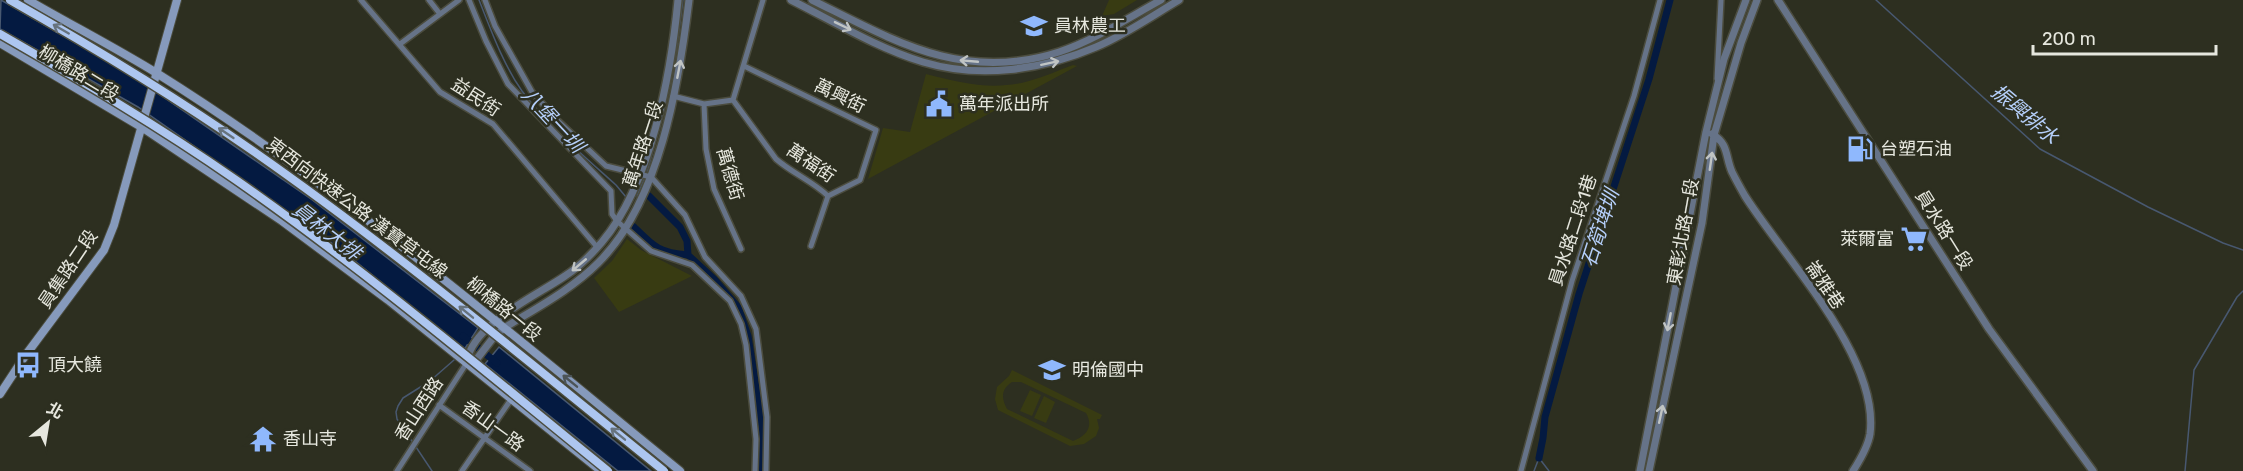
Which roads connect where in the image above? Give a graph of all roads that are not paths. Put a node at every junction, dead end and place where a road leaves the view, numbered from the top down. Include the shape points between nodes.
1 (10, 0) edge
2 (28, 0) edge
3 (177, 0) edge
4 (361, 0) edge
5 (429, 0) edge
6 (459, 0) edge
7 (469, 0) edge
8 (485, 0) edge
9 (678, 0) edge
10 (689, 0) edge
11 (763, 0) edge
12 (791, 0) edge
13 (812, 0) edge
14 (1161, 0) edge
15 (1179, 0) edge
16 (1660, 0) edge
17 (1721, 0) edge
18 (1746, 0) edge
19 (1756, 0) edge
20 (1778, 0) edge
21 (440, 14) junction
22 (0, 34) edge
23 (0, 43) edge
24 (400, 44) junction
25 (744, 66) junction
26 (158, 74) junction
27 (1717, 88) junction
28 (673, 96) junction
29 (733, 100) junction
30 (704, 104) junction
31 (143, 128) junction
32 (1706, 132) junction
33 (1714, 135) junction
34 (639, 177) junction
35 (651, 177) junction
36 (861, 180) joint
37 (828, 196) junction
38 (618, 218) junction
39 (626, 225) junction
40 (811, 246) dead end
41 (597, 248) junction
42 (741, 249) dead end
43 (495, 321) junction
44 (504, 328) junction
45 (466, 364) junction
46 (0, 394) edge
47 (512, 398) junction
48 (439, 405) junction
49 (485, 438) junction
50 (397, 471) edge
51 (462, 471) edge
52 (530, 471) edge
53 (601, 471) edge
54 (608, 471) edge
55 (664, 471) edge
56 (680, 471) edge
57 (755, 471) edge
58 (766, 471) edge
59 (1521, 471) edge
60 (1640, 471) edge
61 (1649, 471) edge
62 (1853, 471) edge
63 (2093, 471) edge

55 -> 1 highway, 東西向快速公路 漢寶草屯線, bridge via 411,268 263,158 144,79
2 - 26 main road, 柳橋路二段
3 - 26 main road
4 - 24 street, 益民街
5 - 21 street
6 - 21 street
7 - 38 street via 508,84 611,191 612,214
8 - 34 street via 531,92 606,166
9 - 34 street, 萬年路一段 via 668,74
28 -> 10 street, 萬年路一段
11 - 25 street
12 -> 15 street via 923,62 951,68 1008,71 1062,60 1098,47
14 -> 13 street via 1084,42 1034,58 993,62 927,53
16 - 59 street, 員水路二段1巷 via 1634,96 1572,281
17 - 27 street
18 - 27 street, 東彰北路一段
19 - 33 street, 東彰北路一段
20 - 63 street, 員水路一段 via 1989,329
21 - 24 street
22 - 54 highway, bridge via 236,180 339,255
23 - 31 main road, 柳橋路二段
24 - 41 street, 益民街 via 440,92 493,124
25 - 29 street
25 - 36 street, 萬興街 via 876,130
26 - 31 main road, 員集路二段
26 - 43 main road, 柳橋路一段 via 339,199
27 - 32 street, 東彰北路一段
28 - 30 street
28 - 35 street, 萬年路一段
29 - 30 street
29 - 37 street, 萬福街 via 776,159
30 - 42 street, 萬德街 via 706,149 714,189
31 - 45 main road via 336,259
31 - 46 main road, 員集路二段 via 104,250
32 - 33 street
32 -> 60 street, 東彰北路一段
61 -> 33 street, 東彰北路一段 via 1702,223
33 - 62 street, 崙雅巷 via 1725,145 1731,170 1745,196 1826,312 1862,374 1870,405 1870,433
34 - 35 street
34 - 38 street, 萬年路一段
35 - 39 street, 萬年路一段
35 - 58 street via 685,215 705,257 741,296 750,312 756,329 767,417
36 - 37 street, 萬福街
37 - 40 street
38 - 39 street
38 - 41 street, 萬年路一段
39 - 44 street, 萬年路一段 via 610,250 585,275
39 - 57 street via 651,251 692,265 730,301 746,345 756,439
41 -> 43 street, 萬年路一段 via 565,277
43 - 44 main road, 柳橋路一段
43 - 45 street, 萬年路一段 via 468,354
44 - 45 street, 萬年路一段 via 476,360
56 -> 44 main road, 柳橋路一段
45 - 47 main road
45 - 48 street, 香山西路
47 - 49 street
47 - 53 main road
48 - 49 street, 香山一路
48 - 50 street, 香山西路
49 - 51 street
49 - 52 street, 香山一路

